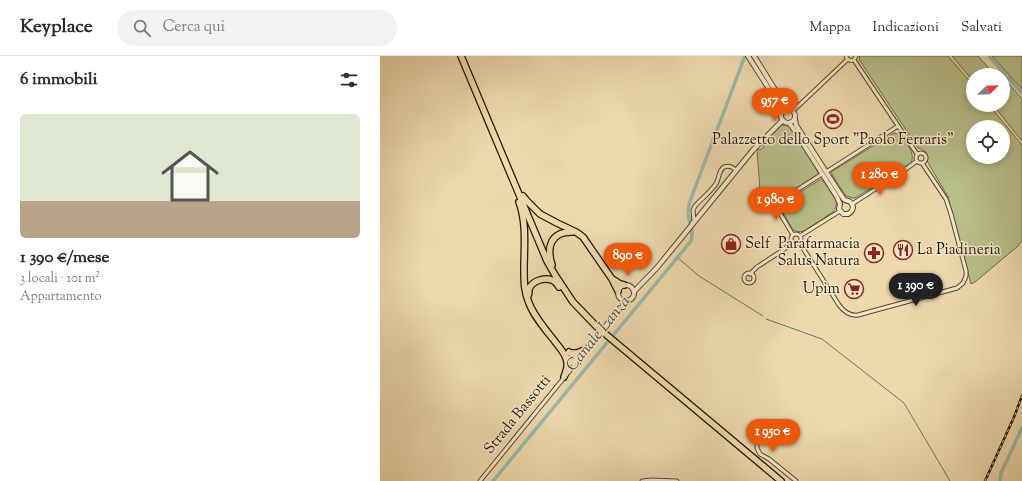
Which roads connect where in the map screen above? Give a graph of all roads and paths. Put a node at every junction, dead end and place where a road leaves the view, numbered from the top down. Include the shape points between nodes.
1 (461, 56) edge
2 (750, 56) edge
3 (847, 57) edge
4 (855, 58) edge
5 (787, 109) junction
6 (793, 111) junction
7 (782, 112) junction
8 (794, 119) junction
9 (783, 120) junction
10 (789, 123) junction
11 (898, 126) junction
12 (917, 154) junction
13 (504, 157) junction
14 (917, 162) junction
15 (922, 163) junction
16 (736, 170) junction
17 (824, 173) junction
18 (846, 200) junction
19 (840, 204) junction
20 (852, 204) junction
21 (840, 211) junction
22 (576, 232) junction
23 (680, 234) dead end
24 (793, 235) junction
25 (800, 236) junction
26 (792, 242) junction
27 (799, 242) junction
28 (750, 274) dead end
29 (612, 279) junction
30 (641, 283) junction
31 (624, 285) junction
32 (632, 287) junction
33 (634, 292) junction
34 (619, 294) junction
35 (628, 301) junction
36 (529, 304) junction
37 (620, 308) junction
38 (581, 311) junction
39 (587, 349) junction
40 (567, 355) junction
41 (576, 362) junction
42 (564, 377) junction
43 (755, 424) dead end
44 (480, 481) edge
45 (642, 481) edge
46 (677, 481) edge
47 (781, 481) edge
48 (796, 481) edge

1 - 13 highway
2 - 5 street
2 - 7 street
3 - 4 street via 851,60
3 - 6 street
4 - 11 street
5 - 6 street
5 - 7 street
6 - 8 street
7 - 9 street
8 - 10 street
8 - 17 street
9 - 10 street
9 - 16 street
10 - 17 street
11 - 12 street
11 - 17 street
12 - 14 street
12 - 15 street via 925,155 926,159
13 - 22 highway via 526,201 540,214
13 - 36 highway via 523,218 524,280
13 - 38 highway via 547,261
14 - 15 street
14 - 20 street
15 - 27 street via 946,199 951,214 966,270 966,276 957,288 855,316 842,309
16 - 23 street via 731,166 721,170 714,186 695,206 694,221
16 - 30 street via 660,264
17 - 18 street
17 - 19 street
17 - 24 street via 777,204
18 - 19 street
18 - 20 street
19 - 21 street
20 - 21 street via 853,209 850,213
21 - 25 street
22 - 29 highway
22 - 38 highway via 556,236 552,241 550,257 553,267
24 - 25 street
24 - 26 street
25 - 27 street
26 - 27 street
26 - 28 street
29 - 31 highway
29 - 34 highway
30 - 32 street
30 - 33 street
31 - 32 street
31 - 34 street via 620,287
32 - 33 street
33 - 35 street via 633,298
34 - 35 street via 623,300
34 - 37 street
35 - 37 street, Strada Bassotti
36 - 38 highway via 529,288 538,280 546,279 553,281 569,302
36 - 40 highway
37 - 39 street, Strada Bassotti
38 - 47 highway, bridge
39 - 40 highway
39 - 41 street, Strada Bassotti
40 - 41 highway via 573,355
40 - 42 highway
41 - 42 street, Strada Bassotti
42 - 44 street, Strada Bassotti
43 - 48 street via 760,454
45 - 46 street

